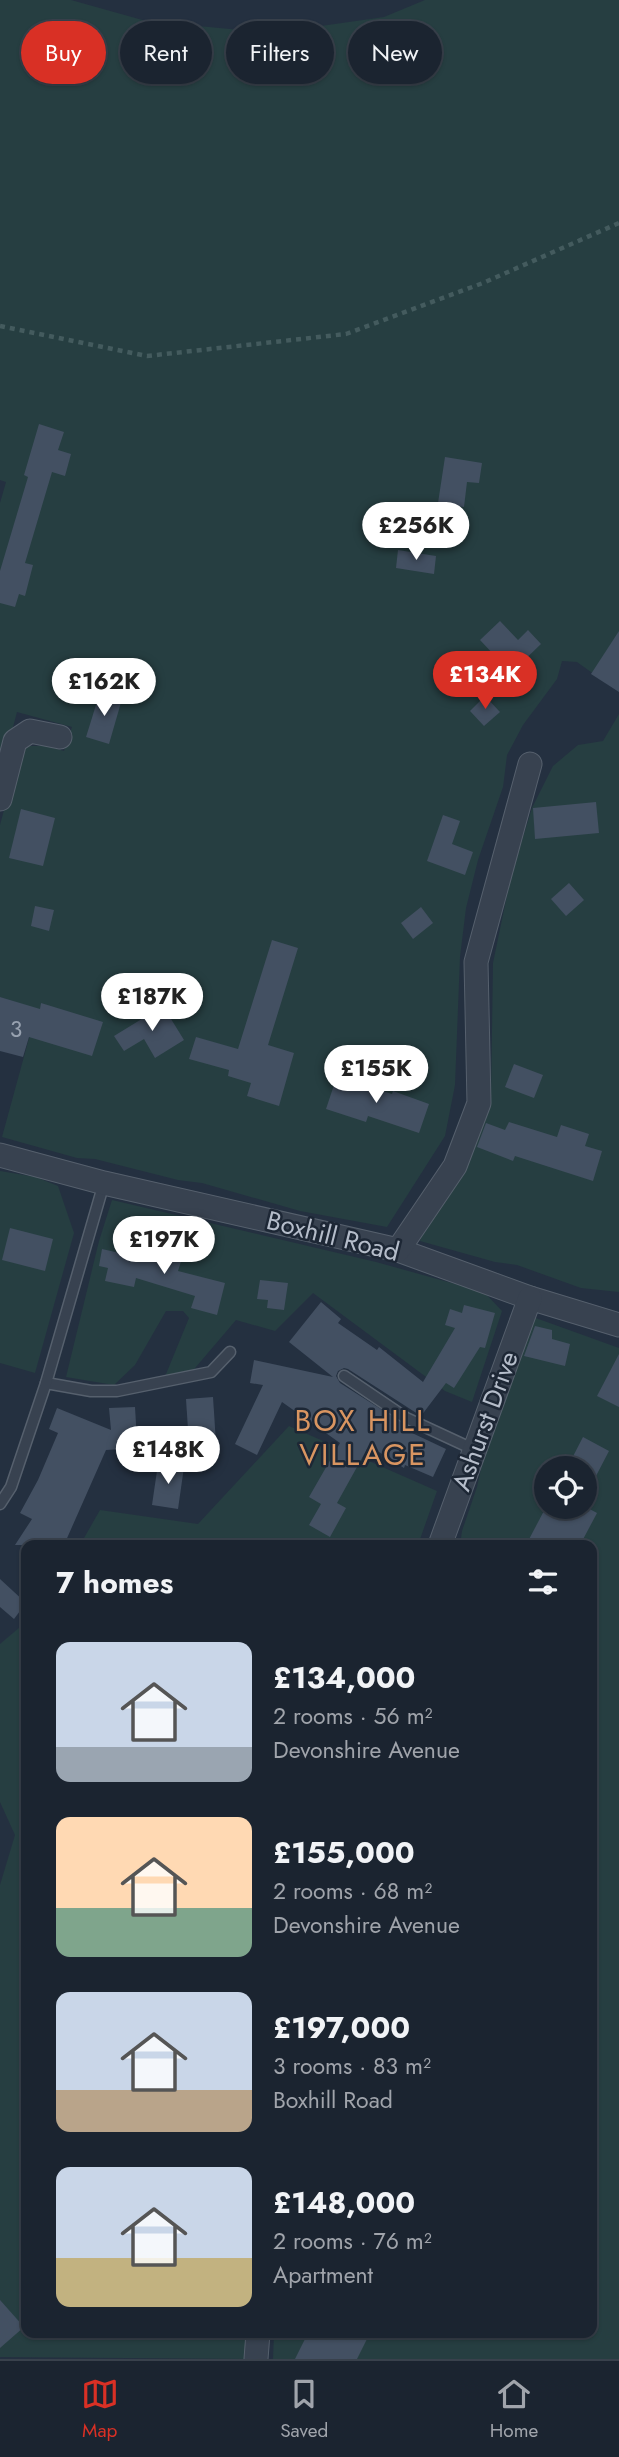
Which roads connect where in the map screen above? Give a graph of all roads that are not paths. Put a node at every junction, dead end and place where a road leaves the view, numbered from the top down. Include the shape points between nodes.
1 (60, 737) dead end
2 (530, 764) dead end
3 (0, 799) edge
4 (0, 1155) edge
5 (104, 1183) junction
6 (398, 1250) junction
7 (530, 1298) junction
8 (619, 1325) edge
9 (230, 1352) dead end
10 (344, 1376) dead end
11 (46, 1383) junction
12 (475, 1450) junction
13 (0, 1504) edge
14 (442, 1540) edge
15 (258, 2338) edge
16 (256, 2359) edge

1 - 3 street via 30,731 15,741
2 - 6 street via 476,962 479,1103 455,1166
4 - 5 street, Boxhill Road
5 - 6 street, Boxhill Road
5 - 11 lane
6 - 7 street, Boxhill Road
7 - 8 street, Boxhill Road
7 - 12 street, Ashurst Drive
9 - 11 lane via 211,1372 117,1391
10 - 12 lane via 406,1418
11 - 13 lane via 12,1487
12 - 14 street, Ashurst Drive
15 - 16 street

